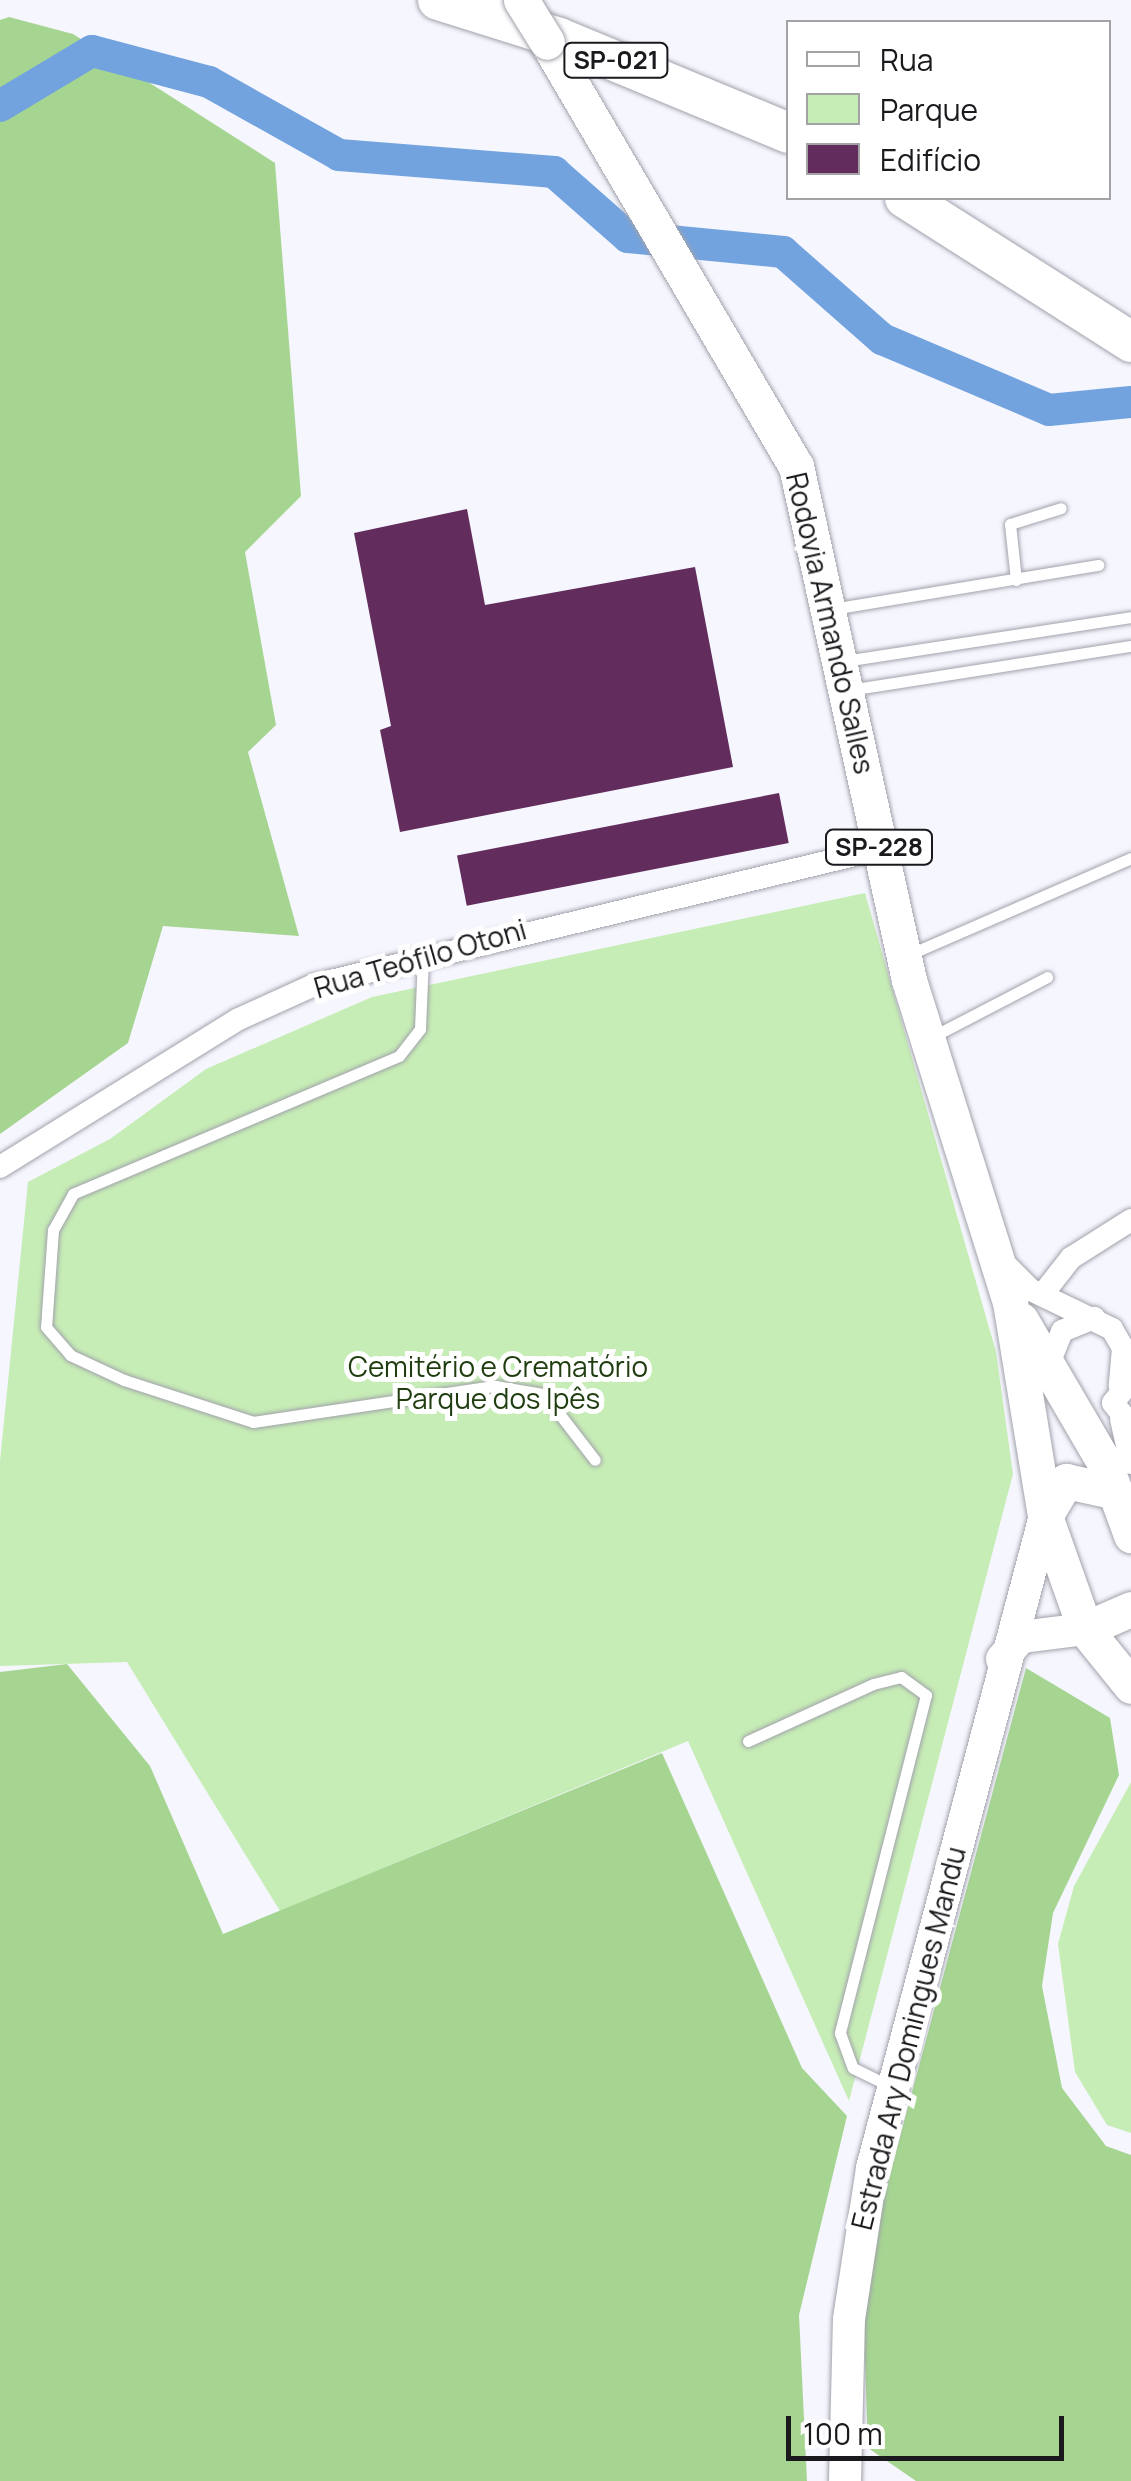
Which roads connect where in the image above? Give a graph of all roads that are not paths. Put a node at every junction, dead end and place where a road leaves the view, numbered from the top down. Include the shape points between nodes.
1 (438, 0) edge
2 (521, 0) edge
3 (786, 133) edge
4 (908, 200) edge
5 (1126, 339) edge
6 (1061, 508) dead end
7 (1098, 566) dead end
8 (1016, 580) junction
9 (832, 610) junction
10 (1131, 618) edge
11 (1131, 646) edge
12 (846, 676) junction
13 (880, 849) junction
14 (1131, 858) edge
15 (424, 953) junction
16 (904, 956) junction
17 (1047, 977) dead end
18 (926, 1040) junction
19 (0, 1167) edge
20 (1131, 1220) edge
21 (1071, 1258) junction
22 (1026, 1299) junction
23 (1096, 1318) junction
24 (1048, 1366) junction
25 (1126, 1373) edge
26 (1126, 1422) edge
27 (595, 1460) dead end
28 (1123, 1478) edge
29 (1045, 1516) junction
30 (1131, 1535) edge
31 (1131, 1608) edge
32 (1086, 1629) junction
33 (1002, 1660) junction
34 (1131, 1686) edge
35 (748, 1741) dead end
36 (892, 2086) junction
37 (844, 2481) edge

1 - 3 highway, SP-021 via 559,38
2 - 9 main road, Rodovia Armando Salles / SP-228, bridge via 758,393 802,484
4 - 5 highway
6 - 8 lane via 1010,524
7 - 8 lane
8 - 9 lane
9 - 12 main road, Rodovia Armando Salles / SP-228
10 - 12 lane
11 - 12 lane
12 - 13 main road, Rodovia Armando Salles / SP-228
13 - 15 street, Rua Teófilo Otoni
13 - 16 main road, Rodovia Armando Salles / SP-228
14 - 16 lane
15 - 19 street, Rua Teófilo Otoni via 239,1019
15 - 27 lane via 420,1029 399,1056 74,1194 47,1262 46,1327 70,1355 106,1372 253,1422 495,1386 544,1394
16 - 18 main road, Rodovia Armando Salles / SP-228
17 - 18 lane
18 - 22 main road, Rodovia Armando Salles / SP-228 via 991,1242
20 - 21 street
21 - 22 street
21 - 23 street via 1072,1282
22 - 23 street
22 - 24 main road, Rodovia Armando Salles / SP-228
22 - 29 main road, Rodovia Armando Salles / SP-228
23 - 24 street via 1062,1331
23 - 25 street via 1120,1338
24 - 28 main road, Rodovia Armando Salles / SP-228
25 - 26 street via 1114,1403
26 - 28 street
28 - 29 main road via 1066,1481
28 - 30 main road, Rodovia Armando Salles / SP-228
29 - 32 main road, Rodovia Armando Salles / SP-228
29 - 33 street, Estrada Ary Domingues Mandu
31 - 32 main road via 1109,1626
32 - 33 street via 1021,1638
32 - 34 main road, Rodovia Armando Salles / SP-228
33 - 36 street, Estrada Ary Domingues Mandu
35 - 36 lane via 873,1684 901,1677 926,1695 840,2034 853,2068
36 - 37 street, Estrada Ary Domingues Mandu via 858,2242

